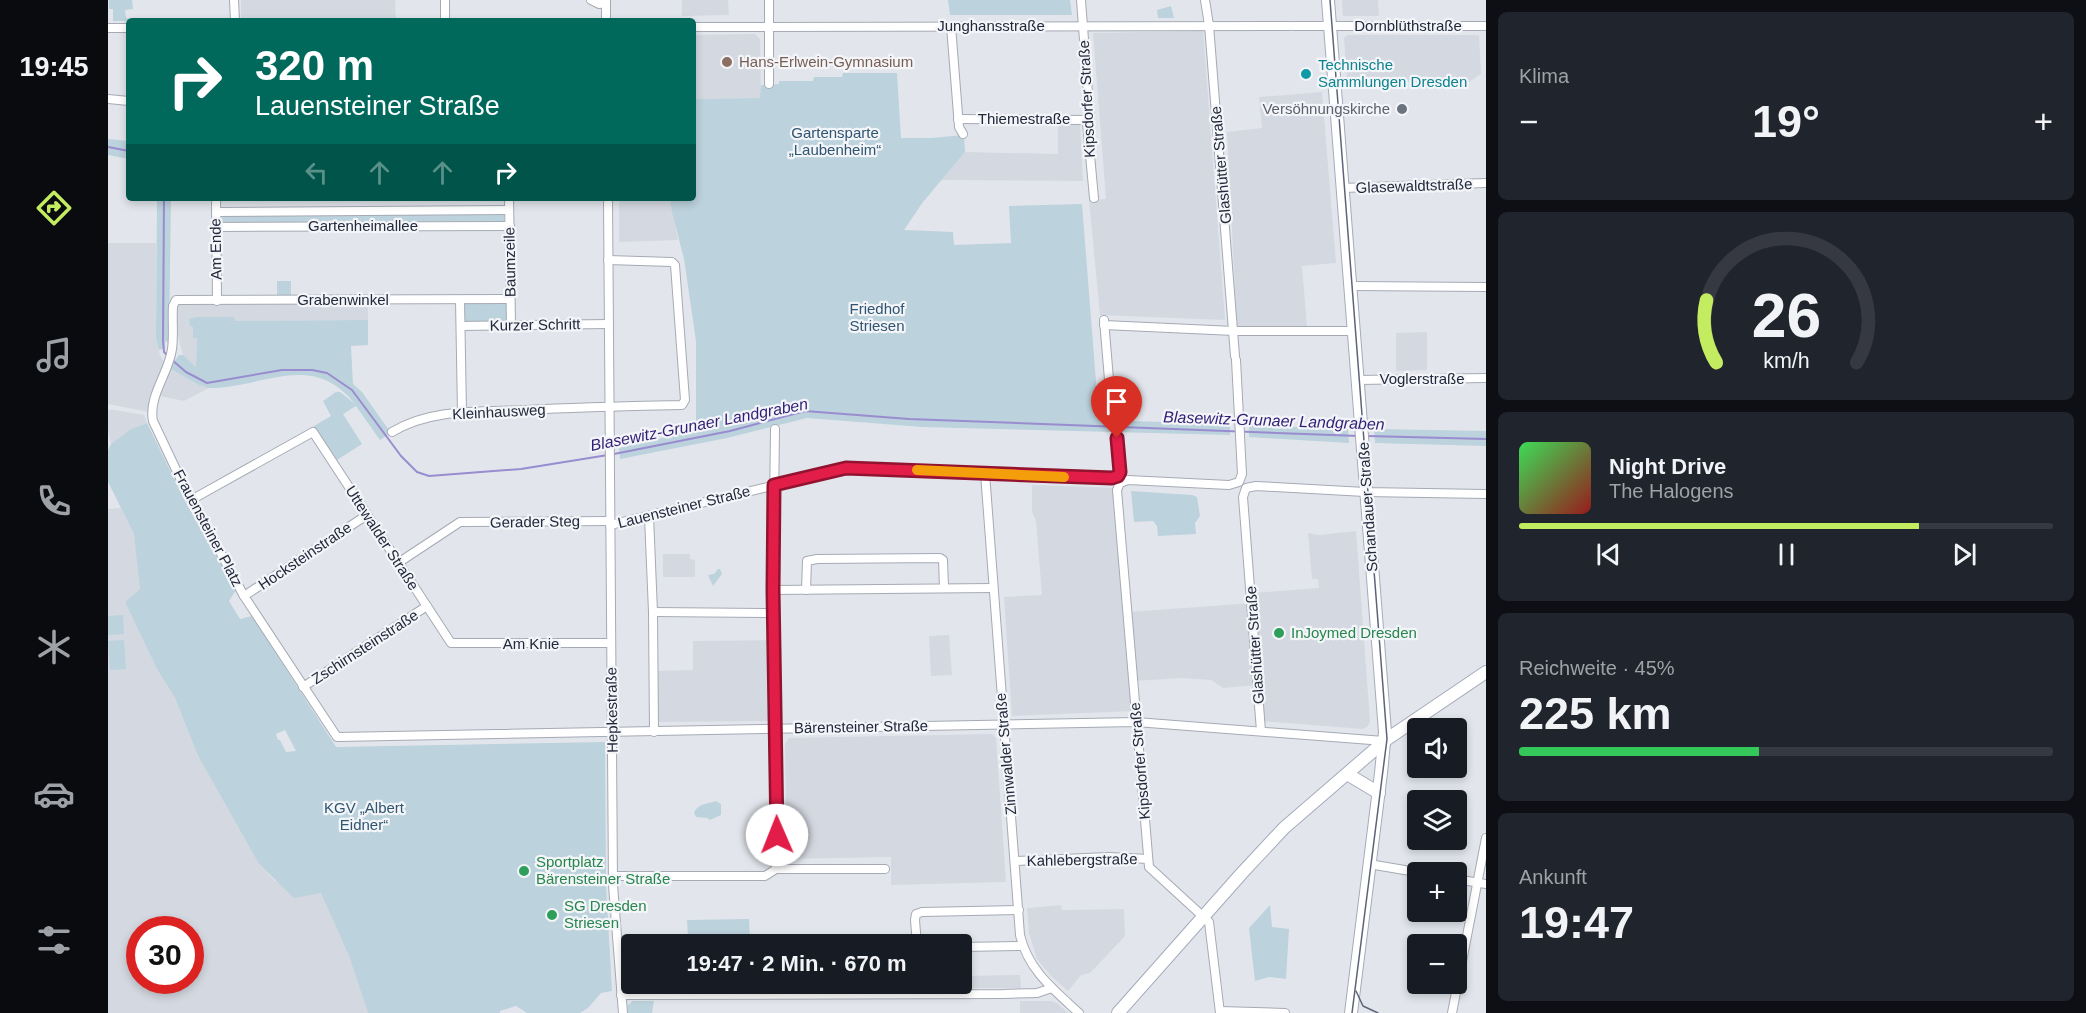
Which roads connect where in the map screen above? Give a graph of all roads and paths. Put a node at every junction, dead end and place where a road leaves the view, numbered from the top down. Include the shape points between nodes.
1 (234, 0) edge
2 (445, 0) edge
3 (591, 0) edge
4 (769, 0) edge
5 (1081, 0) edge
6 (1205, 0) edge
7 (1328, 0) edge
8 (606, 2) edge
9 (235, 18) edge
10 (446, 18) edge
11 (606, 18) edge
12 (769, 26) junction
13 (951, 26) junction
14 (1209, 26) junction
15 (1331, 26) junction
16 (1486, 26) edge
17 (696, 27) edge
18 (1084, 27) junction
19 (108, 28) edge
20 (126, 28) edge
21 (769, 84) dead end
22 (108, 99) edge
23 (126, 101) edge
24 (958, 119) junction
25 (1090, 120) junction
26 (963, 134) dead end
27 (1486, 183) edge
28 (1342, 188) junction
29 (1094, 198) dead end
30 (216, 201) edge
31 (509, 201) edge
32 (608, 201) edge
33 (509, 210) junction
34 (216, 212) junction
35 (510, 226) junction
36 (216, 227) junction
37 (608, 260) junction
38 (1350, 286) junction
39 (1486, 287) edge
40 (510, 299) junction
41 (176, 300) joint
42 (460, 300) junction
43 (217, 301) junction
44 (609, 324) junction
45 (511, 325) junction
46 (461, 326) junction
47 (1234, 331) junction
48 (1354, 331) junction
49 (1486, 378) edge
50 (1358, 380) junction
51 (609, 406) junction
52 (462, 413) junction
53 (1112, 415) dead end
54 (775, 429) dead end
55 (392, 432) dead end
56 (1117, 438) dead end
57 (985, 474) junction
58 (1117, 480) junction
59 (1239, 482) joint
60 (774, 485) junction
61 (1366, 492) junction
62 (1486, 494) edge
63 (191, 500) junction
64 (367, 515) junction
65 (649, 516) junction
66 (610, 523) junction
67 (398, 563) junction
68 (944, 588) junction
69 (993, 588) junction
70 (773, 590) junction
71 (806, 590) junction
72 (244, 596) junction
73 (427, 606) junction
74 (653, 612) junction
75 (774, 613) junction
76 (612, 643) junction
77 (451, 644) joint
78 (1486, 673) edge
79 (303, 687) junction
80 (1136, 722) junction
81 (1003, 724) junction
82 (776, 729) junction
83 (1261, 731) junction
84 (654, 732) junction
85 (613, 733) junction
86 (337, 737) joint
87 (1384, 741) junction
88 (1347, 774) junction
89 (1379, 793) junction
90 (1486, 838) edge
91 (1148, 859) junction
92 (1015, 861) junction
93 (1369, 864) junction
94 (776, 869) junction
95 (885, 869) dead end
96 (1407, 870) edge
97 (614, 876) junction
98 (1467, 881) edge
99 (1482, 883) edge
100 (1019, 910) junction
101 (1204, 917) junction
102 (916, 934) edge
103 (1023, 946) junction
104 (972, 947) edge
105 (1052, 988) junction
106 (621, 995) junction
107 (1220, 1012) edge
108 (623, 1013) edge
109 (1079, 1013) edge
110 (1118, 1013) edge
111 (1285, 1013) edge
112 (1351, 1013) edge
113 (1452, 1013) edge

1 - 9 street
2 - 10 street
3 - 8 street
4 - 12 street
5 - 18 street, Kipsdorfer Straße
6 - 14 street, Glashütter Straße
7 - 15 main road, Schandauer Straße
8 - 11 street
12 - 13 street, Junghansstraße
12 - 17 street, Junghansstraße
12 - 21 street
13 - 18 street, Junghansstraße
13 - 24 street
14 - 15 street, Junghansstraße
14 - 18 street, Junghansstraße
14 - 47 street, Glashütter Straße
15 - 16 street, Dornblüthstraße
15 - 28 main road, Schandauer Straße
18 - 25 street, Kipsdorfer Straße
19 - 20 street
22 - 23 street
24 - 25 street, Thiemestraße
24 - 26 street
25 - 29 street, Kipsdorfer Straße via 1087,123
27 - 28 street, Glasewaldtstraße
28 - 38 main road, Schandauer Straße
30 - 34 street, Am Ende
31 - 33 street, Baumzeile
32 - 37 street, Hepkestraße
33 - 34 street, Gartenheimallee
33 - 35 street, Baumzeile
34 - 36 street, Am Ende
35 - 36 street, Gartenheimallee
35 - 40 street, Baumzeile
36 - 43 street, Am Ende
37 - 44 street, Hepkestraße
37 - 51 street via 675,265 685,400 682,405
38 - 39 street
38 - 48 main road, Schandauer Straße
40 - 42 street, Grabenwinkel
40 - 45 street, Baumzeile
41 - 43 street, Grabenwinkel
41 - 63 street, Frauensteiner Platz via 172,306 172,350 152,415
42 - 43 street, Grabenwinkel
42 - 46 street
44 - 45 street, Kurzer Schritt
44 - 51 street, Hepkestraße
45 - 46 street, Kurzer Schritt
46 - 52 street
47 - 48 street
47 - 53 street via 1104,322
47 - 59 street, Glashütter Straße via 1242,474
48 - 50 main road, Schandauer Straße
49 - 50 street, Voglerstraße
50 - 61 main road, Schandauer Straße
51 - 52 street, Kleinhausweg
51 - 66 street, Hepkestraße
52 - 55 street, Kleinhausweg via 424,417
54 - 60 street
56 - 58 street, Kipsdorfer Straße
57 - 58 street, Lauensteiner Straße
57 - 60 street, Lauensteiner Straße via 846,468
57 - 69 street, Zinnwalder Straße
58 - 59 street, Lauensteiner Straße via 1229,485
58 - 80 street, Kipsdorfer Straße
60 - 65 street, Lauensteiner Straße
60 - 70 street
61 - 62 street
61 - 83 street, Glashütter Straße via 1246,488
61 - 87 main road, Schandauer Straße
63 - 64 street, Uttewalder Straße via 313,432
63 - 72 street, Frauensteiner Platz
64 - 67 street, Uttewalder Straße
64 - 72 street, Hocksteinstraße
65 - 66 street, Lauensteiner Straße
65 - 74 street
66 - 67 street, Gerader Steg via 460,522
66 - 76 street, Hepkestraße
67 - 73 street, Uttewalder Straße
68 - 69 street
68 - 71 street
68 - 71 street via 940,558 817,559 807,561
69 - 81 street, Zinnwalder Straße
70 - 71 street
70 - 75 street
72 - 79 street, Frauensteiner Platz
73 - 77 street, Uttewalder Straße
73 - 79 street, Zschirnsteinstraße
74 - 75 street
74 - 84 street
75 - 82 street
76 - 77 street, Am Knie
76 - 85 street, Hepkestraße
78 - 87 main road
79 - 86 street, Frauensteiner Platz
80 - 81 street, Bärensteiner Straße
80 - 83 street, Bärensteiner Straße
80 - 91 street, Kipsdorfer Straße
81 - 82 street, Bärensteiner Straße
81 - 92 street, Zinnwalder Straße
82 - 84 street, Bärensteiner Straße
82 - 94 street
83 - 87 street, Bärensteiner Straße
84 - 85 street, Bärensteiner Straße
85 - 86 street, Bärensteiner Straße
85 - 97 street, Hepkestraße
87 - 88 main road
87 - 89 main road, Schandauer Straße
88 - 89 main road
88 - 101 main road via 1267,846
89 - 93 main road, Schandauer Straße
90 - 99 street
91 - 92 street, Kahlebergstraße
91 - 101 street via 1149,867
92 - 100 street, Zinnwalder Straße
93 - 96 street
93 - 112 main road, Schandauer Straße
94 - 95 street
94 - 97 street via 765,876
97 - 106 street, Hepkestraße
98 - 99 street
99 - 113 street
100 - 102 street via 922,912 916,914
100 - 103 street, Zinnwalder Straße
101 - 107 street via 1209,922
101 - 110 main road
103 - 104 street
103 - 105 street, Zinnwalder Straße via 1035,970
105 - 106 street via 1037,993 1003,994
105 - 109 street, Zinnwalder Straße
106 - 108 street, Hepkestraße
107 - 111 street

